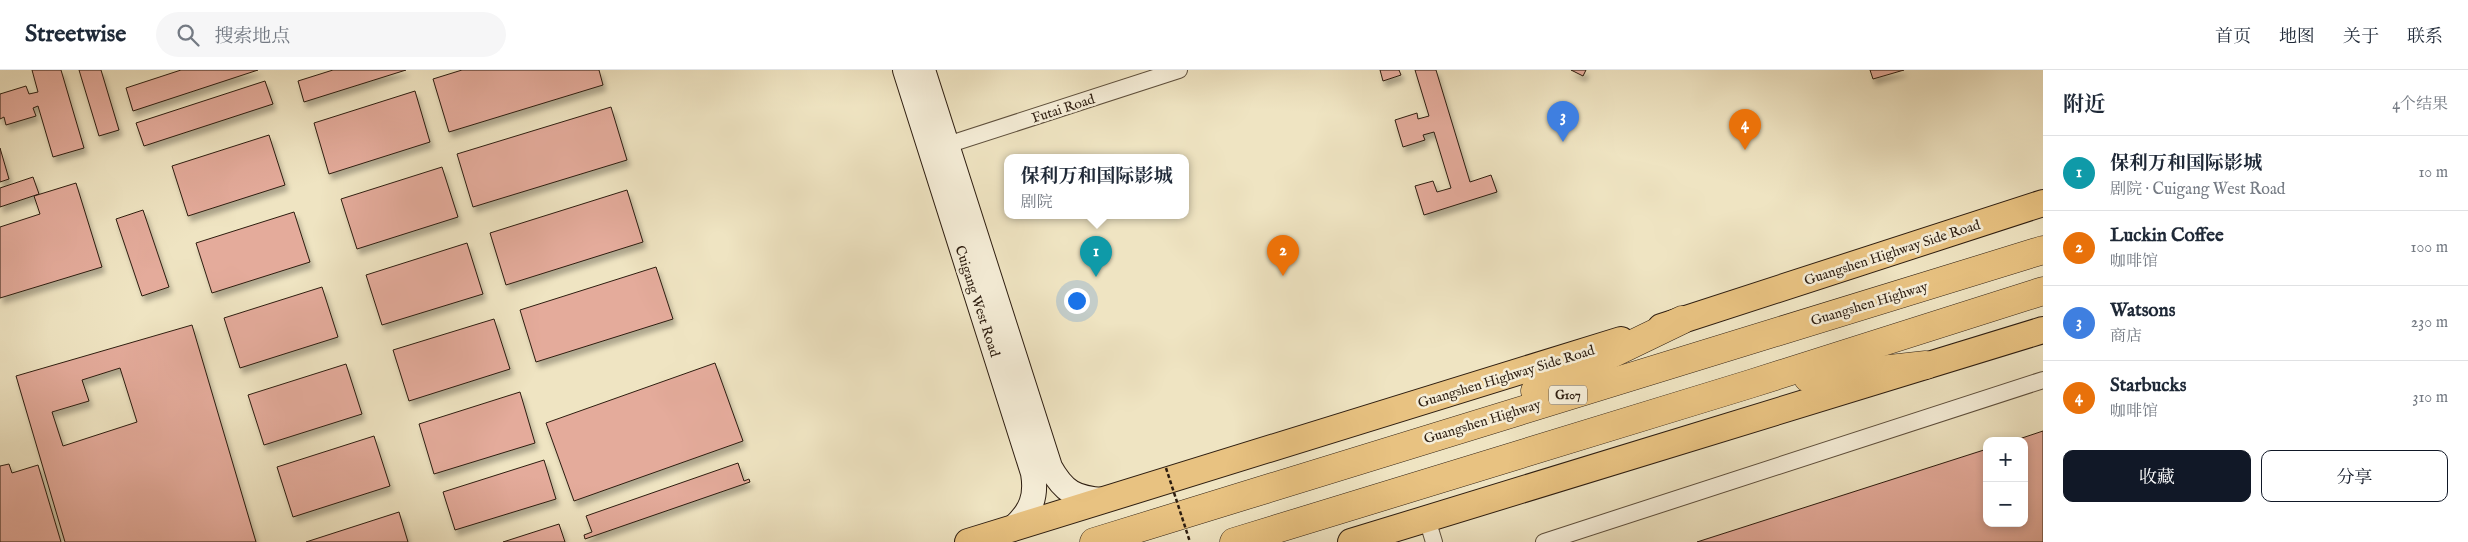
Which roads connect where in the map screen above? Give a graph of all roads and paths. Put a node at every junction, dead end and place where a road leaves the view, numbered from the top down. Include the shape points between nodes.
1 (905, 70) edge
2 (923, 70) edge
3 (1179, 70) edge
4 (947, 145) junction
5 (2043, 203) edge
6 (2043, 250) edge
7 (2043, 291) edge
8 (1682, 320) junction
9 (2043, 330) edge
10 (1926, 366) junction
11 (2043, 380) edge
12 (1750, 384) junction
13 (1454, 430) junction
14 (1029, 432) junction
15 (1166, 468) dead end
16 (1103, 500) junction
17 (1014, 528) junction
18 (1431, 530) edge
19 (968, 542) edge
20 (1094, 542) edge
21 (1190, 542) edge
22 (1234, 542) edge
23 (1351, 542) edge
24 (1544, 542) edge

1 - 14 main road, Cuigang West Road
2 - 4 main road, Cuigang West Road
3 - 4 street, Futai Road
4 - 14 main road, Cuigang West Road
5 - 8 main road, Guangshen Highway Side Road
6 - 13 highway, Guangshen Highway / G107
7 - 12 highway
8 - 13 highway
8 - 16 main road, Guangshen Highway Side Road
9 - 10 main road
10 - 12 highway
10 - 18 main road
11 - 24 street
12 - 22 highway
13 - 20 highway, Guangshen Highway / G107
14 - 16 main road, Cuigang West Road via 1059,483 1078,496
14 - 17 main road, Cuigang West Road via 1035,488 1033,503
15 - 21 path, bridge
16 - 17 main road, Guangshen Highway Side Road
17 - 19 main road, Guangshen Highway Side Road
18 - 23 main road

